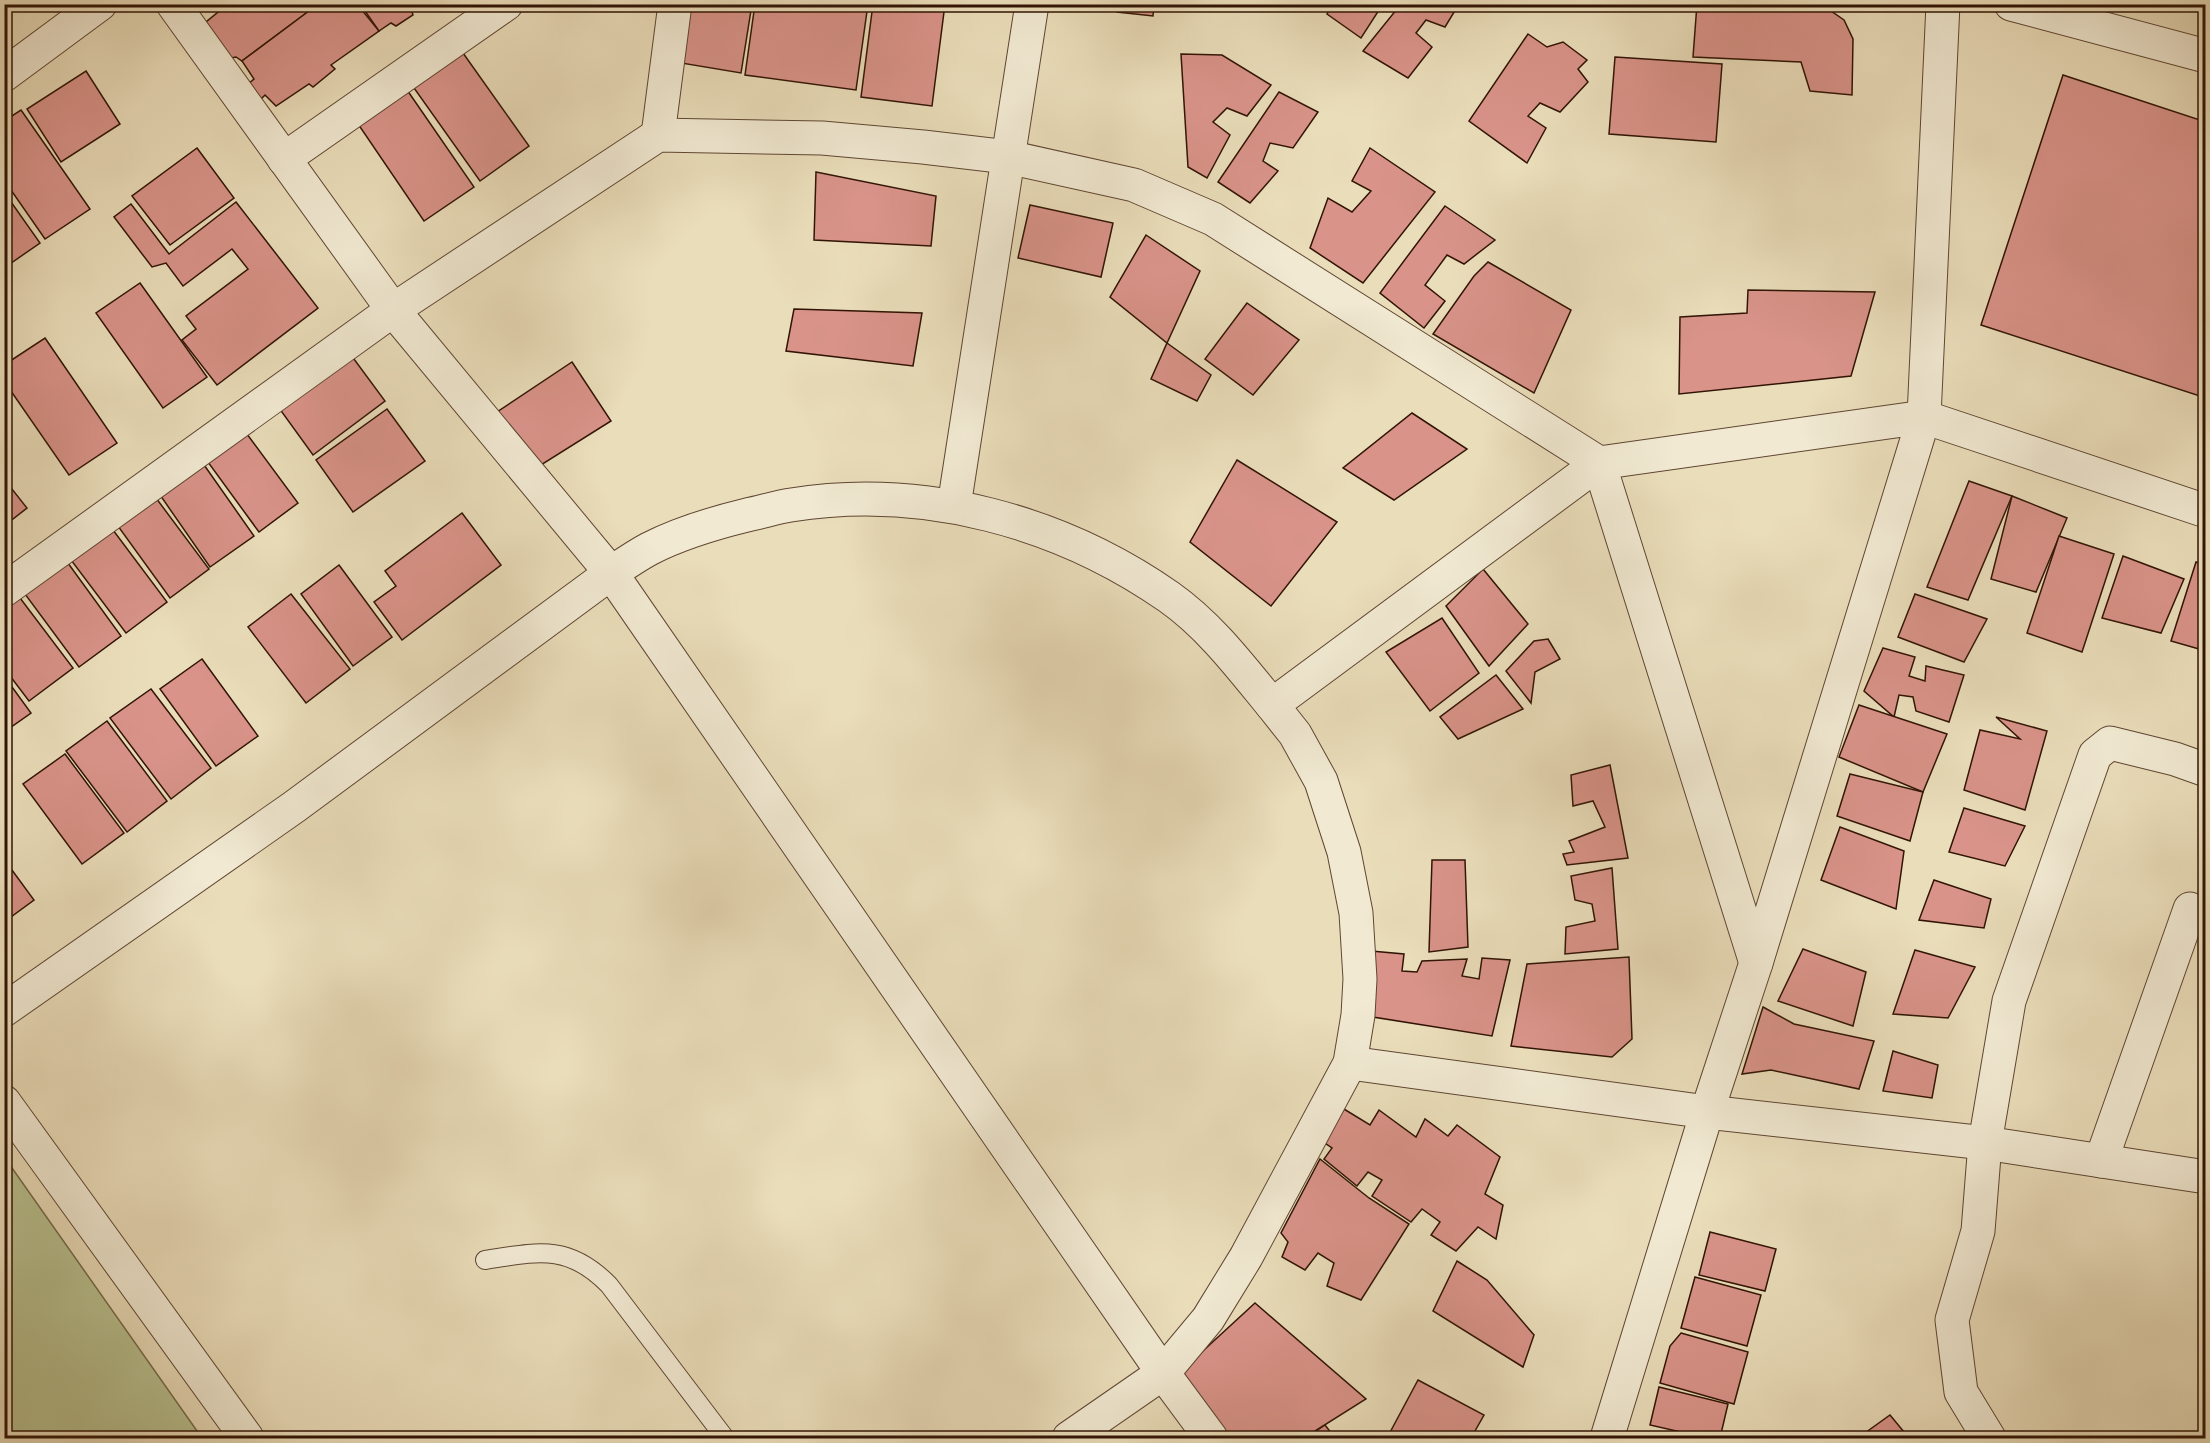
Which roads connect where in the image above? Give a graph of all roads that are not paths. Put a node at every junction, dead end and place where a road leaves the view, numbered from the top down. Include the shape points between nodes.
1 (100, 4) edge
2 (173, 4) edge
3 (506, 4) edge
4 (675, 4) edge
5 (1032, 4) edge
6 (1943, 4) edge
7 (2011, 4) edge
8 (2205, 56) edge
9 (4, 75) edge
10 (658, 135) junction
11 (1008, 157) junction
12 (284, 159) junction
13 (393, 310) junction
14 (1923, 417) junction
15 (1599, 463) junction
16 (954, 506) junction
17 (2205, 511) edge
18 (611, 573) junction
19 (4, 590) edge
20 (1272, 705) junction
21 (2205, 770) edge
22 (2190, 909) dead end
23 (1756, 963) junction
24 (4, 1010) edge
25 (1350, 1063) junction
26 (4, 1102) edge
27 (1707, 1112) junction
28 (1985, 1143) junction
29 (2101, 1161) junction
30 (2205, 1177) edge
31 (485, 1260) dead end
32 (1163, 1373) junction
33 (247, 1438) edge
34 (726, 1438) edge
35 (1069, 1438) edge
36 (1210, 1438) edge
37 (1607, 1438) edge
38 (1989, 1438) edge

1 - 9 street
2 - 12 street
3 - 12 street
4 - 10 street
5 - 11 street
6 - 14 street
7 - 8 street
10 - 11 street via 822,138
10 - 13 street
11 - 15 street via 1134,185 1213,219
11 - 16 street
12 - 13 street
13 - 18 street
13 - 19 street
14 - 15 street
14 - 17 street
14 - 23 street
15 - 20 street
15 - 23 street
16 - 18 street via 871,499 791,505 713,523 650,549
16 - 20 street via 1039,529 1102,556 1170,598 1221,642
18 - 24 street via 294,807
18 - 32 street
20 - 25 street via 1295,734 1321,781 1344,852 1356,913 1360,979
21 - 28 street via 2109,743 2095,755 2009,1001
22 - 29 street
23 - 27 street
25 - 27 street
25 - 32 street via 1226,1290 1208,1319
26 - 33 street
27 - 28 street
27 - 37 street
28 - 29 street
28 - 38 street via 1978,1231 1952,1320 1961,1392
29 - 30 street
31 - 34 lane via 542,1252 562,1254 596,1271
32 - 35 street
32 - 36 street

